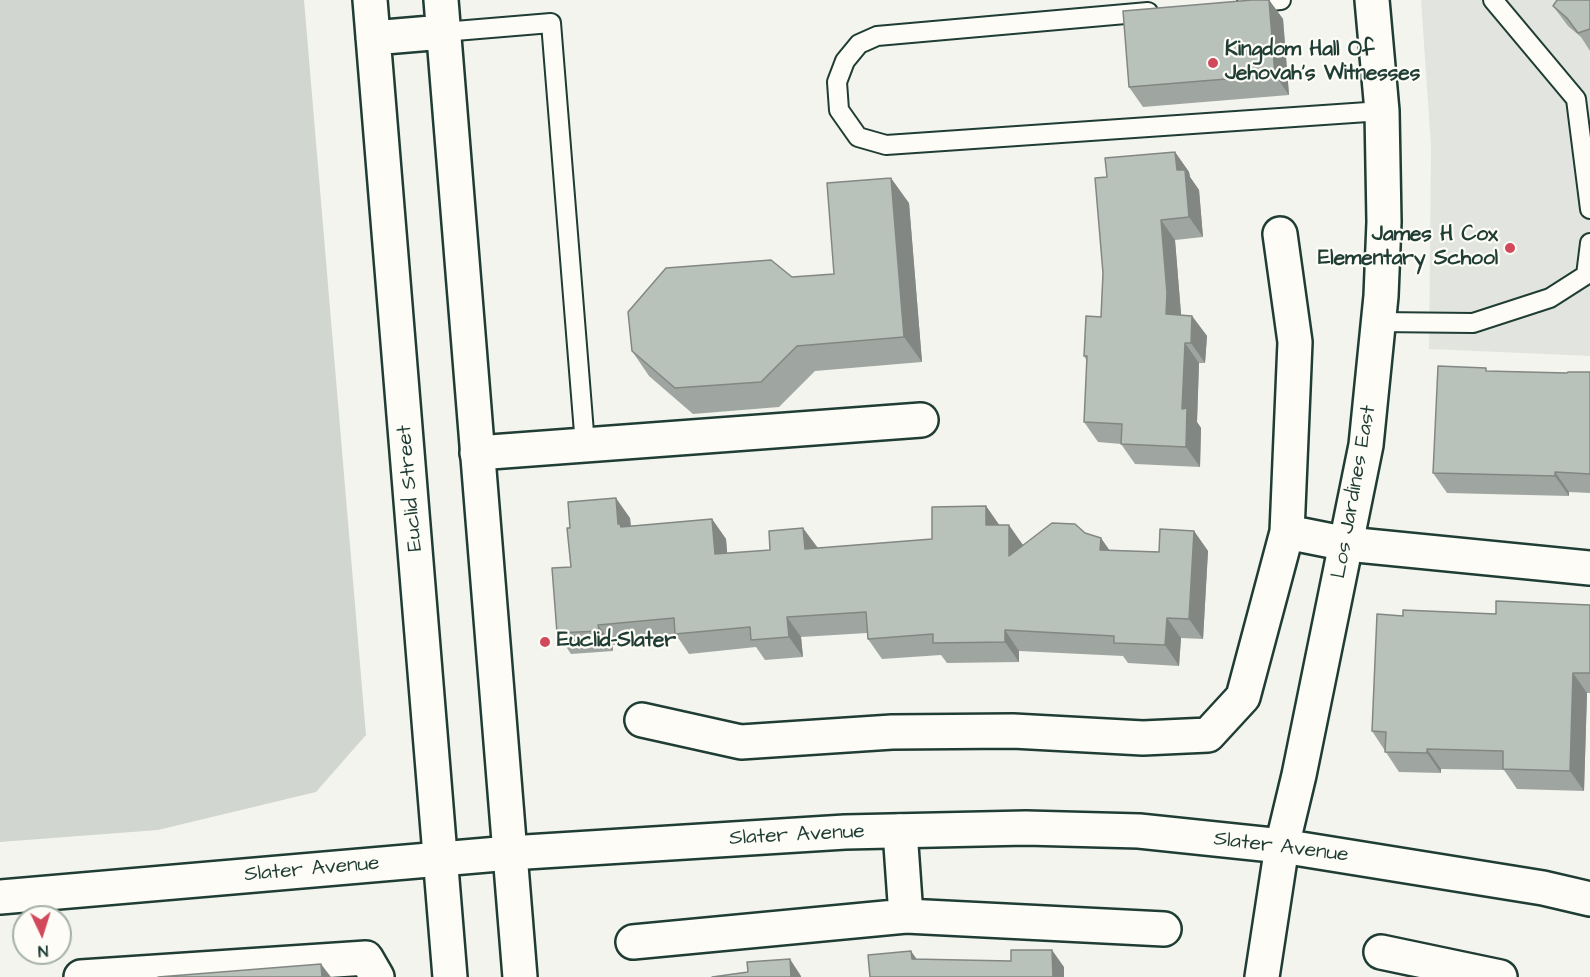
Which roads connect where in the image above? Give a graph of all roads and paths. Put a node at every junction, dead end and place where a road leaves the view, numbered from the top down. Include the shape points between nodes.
1 (370, 0) edge
2 (1281, 0) edge
3 (1372, 0) edge
4 (1493, 0) edge
5 (1233, 4) edge
6 (1162, 11) edge
7 (442, 16) edge
8 (373, 38) junction
9 (1382, 111) junction
10 (1590, 209) edge
11 (1280, 234) dead end
12 (1590, 243) edge
13 (1378, 322) junction
14 (921, 420) dead end
15 (585, 445) junction
16 (477, 453) junction
17 (1287, 532) junction
18 (1347, 544) junction
19 (1590, 568) edge
20 (642, 720) dead end
21 (900, 831) junction
22 (1282, 846) junction
23 (510, 853) junction
24 (441, 859) junction
25 (0, 897) edge
26 (1590, 898) edge
27 (906, 916) junction
28 (1164, 929) dead end
29 (633, 942) dead end
30 (1381, 952) dead end
31 (81, 977) edge
32 (377, 977) edge
33 (450, 977) edge
34 (520, 977) edge
35 (1262, 977) edge
36 (1500, 977) edge

1 - 8 street, Euclid Street
2 - 5 lane
3 - 9 street, Los Jardines East
4 - 10 lane via 1576,99
6 - 9 lane via 878,36 859,44 845,61 837,82 839,110 858,137 886,145
7 - 8 street
7 - 15 lane via 551,23
7 - 16 street
8 - 24 street, Euclid Street
9 - 13 street, Los Jardines East via 1384,222
11 - 17 street via 1295,342
12 - 13 lane via 1586,275 1550,298 1473,323
13 - 18 street, Los Jardines East via 1366,444
14 - 15 street
15 - 16 street
16 - 23 street
17 - 18 street
17 - 20 street via 1243,697 1208,735 1143,738 1013,731 892,732 741,742
18 - 19 street
18 - 22 street, Los Jardines East
21 - 22 street, Slater Avenue via 1139,831
21 - 23 street, Slater Avenue
21 - 27 street
22 - 26 street, Slater Avenue
22 - 35 street, Los Jardines East
23 - 24 street, Slater Avenue
23 - 34 street
24 - 25 street, Slater Avenue
24 - 33 street, Euclid Street
27 - 28 street
27 - 29 street
30 - 36 street
31 - 32 street via 366,958

